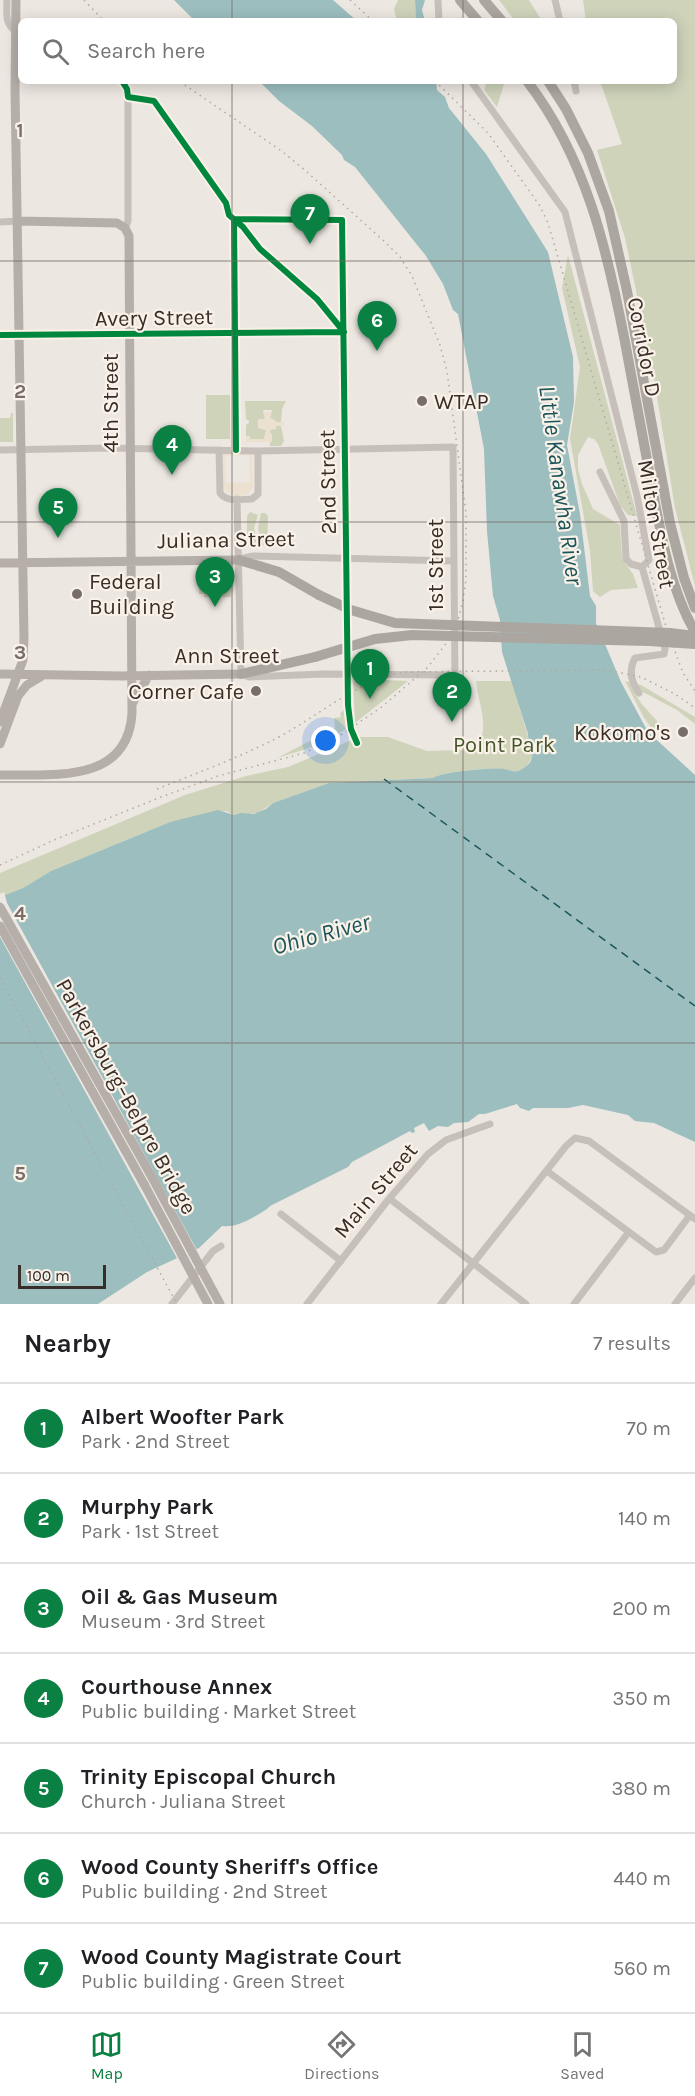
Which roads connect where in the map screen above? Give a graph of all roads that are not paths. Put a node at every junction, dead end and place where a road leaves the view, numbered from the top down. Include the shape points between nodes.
1 (7, 0) edge
2 (16, 0) edge
3 (438, 0) edge
4 (460, 0) edge
5 (484, 0) edge
6 (555, 0) edge
7 (439, 18) edge
8 (475, 18) edge
9 (499, 18) edge
10 (559, 18) edge
11 (15, 31) junction
12 (473, 84) edge
13 (529, 84) edge
14 (550, 84) edge
15 (575, 84) edge
16 (576, 91) dead end
17 (128, 97) dead end
18 (19, 221) junction
19 (0, 222) edge
20 (125, 228) junction
21 (344, 332) junction
22 (235, 333) junction
23 (0, 335) edge
24 (129, 335) junction
25 (20, 336) junction
26 (21, 449) junction
27 (129, 449) junction
28 (345, 449) junction
29 (0, 450) edge
30 (219, 450) junction
31 (236, 450) junction
32 (258, 451) junction
33 (600, 472) dead end
34 (237, 499) junction
35 (346, 559) junction
36 (130, 560) junction
37 (238, 560) junction
38 (453, 561) junction
39 (0, 563) edge
40 (22, 563) junction
41 (642, 567) junction
42 (695, 608) edge
43 (695, 634) edge
44 (695, 644) edge
45 (23, 660) junction
46 (0, 674) edge
47 (17, 674) junction
48 (30, 674) junction
49 (241, 674) junction
50 (348, 674) junction
51 (149, 675) junction
52 (42, 676) junction
53 (130, 676) junction
54 (454, 678) joint
55 (0, 690) edge
56 (639, 693) dead end
57 (7, 701) junction
58 (132, 706) junction
59 (3, 725) edge
60 (357, 743) dead end
61 (0, 744) edge
62 (0, 775) edge
63 (0, 907) edge
64 (0, 926) edge
65 (490, 1124) dead end
66 (547, 1171) junction
67 (390, 1199) junction
68 (281, 1214) dead end
69 (692, 1217) edge
70 (628, 1233) junction
71 (221, 1246) dead end
72 (340, 1261) junction
73 (473, 1263) junction
74 (695, 1278) edge
75 (172, 1304) edge
76 (208, 1304) edge
77 (220, 1304) edge
78 (307, 1304) edge
79 (441, 1304) edge
80 (526, 1304) edge
81 (574, 1304) edge
82 (675, 1304) edge

1 - 11 street via 7,21
2 - 11 main road
3 - 7 street
4 - 8 highway
5 - 9 highway
6 - 10 street
11 - 18 main road
12 - 41 street, Milton Street via 565,212 637,496 649,560
13 - 43 highway, Corridor D via 568,147 596,217 621,322 662,538
14 - 42 highway, Corridor D via 585,145 609,211 670,523
15 - 16 street
17 - 20 street, 4th Street
18 - 19 street
18 - 20 main road via 117,223
18 - 25 main road
20 - 24 main road, 4th Street via 129,236
21 - 22 street, Avery Street
21 - 22 street, 2nd Street via 342,220 234,219
21 - 28 street, 2nd Street
22 - 24 street, Avery Street
22 - 31 street
23 - 25 street, Avery Street
24 - 25 street, Avery Street
24 - 27 main road, 4th Street
25 - 26 main road
26 - 27 street
26 - 29 street
26 - 40 main road
27 - 30 street
27 - 36 main road, 4th Street
28 - 32 street
28 - 35 street, 2nd Street
28 - 38 street, 1st Street via 453,447
30 - 31 street
30 - 34 street via 220,493 227,499
31 - 32 street
32 - 34 street via 258,494 252,499
33 - 41 street via 624,521 626,559
34 - 37 street
35 - 37 street, Juliana Street via 253,556
35 - 38 street, Juliana Street
35 - 50 street, 2nd Street
36 - 37 main road, Juliana Street
36 - 40 main road, Juliana Street
36 - 53 main road, 4th Street
37 - 43 highway, bridge via 279,572 364,615 395,623
37 - 49 street
38 - 54 street, 1st Street
39 - 40 main road, Juliana Street
40 - 45 main road
41 - 56 street, Milton Street via 665,649 664,654 635,658 631,677
44 - 49 highway, bridge via 412,634 375,639
45 - 47 main road
45 - 48 main road
46 - 47 main road, Ann Street
47 - 48 main road, Ann Street
47 - 57 main road
48 - 52 main road, Ann Street
49 - 50 street, Ann Street
49 - 51 main road, Ann Street
50 - 54 street, Ann Street
50 - 60 street, 2nd Street via 351,729
51 - 53 main road, Ann Street
51 - 58 main road
52 - 53 main road, Ann Street
52 - 59 main road via 18,696
53 - 58 main road, 4th Street
55 - 57 main road
57 - 59 main road
58 - 62 main road via 127,737 117,753 99,766 56,775
59 - 61 main road
63 - 77 main road, Parkersburg–Belpre Bridge, bridge
64 - 76 main road, Parkersburg–Belpre Bridge, bridge
65 - 67 street, Main Street via 439,1144
66 - 69 street via 573,1139 589,1140
66 - 70 street
66 - 73 street
67 - 72 street, Main Street
67 - 73 street
68 - 72 street
69 - 70 street via 662,1251 653,1251
70 - 81 street
71 - 75 street
72 - 78 street, Main Street
73 - 79 street
73 - 80 street
74 - 82 street

